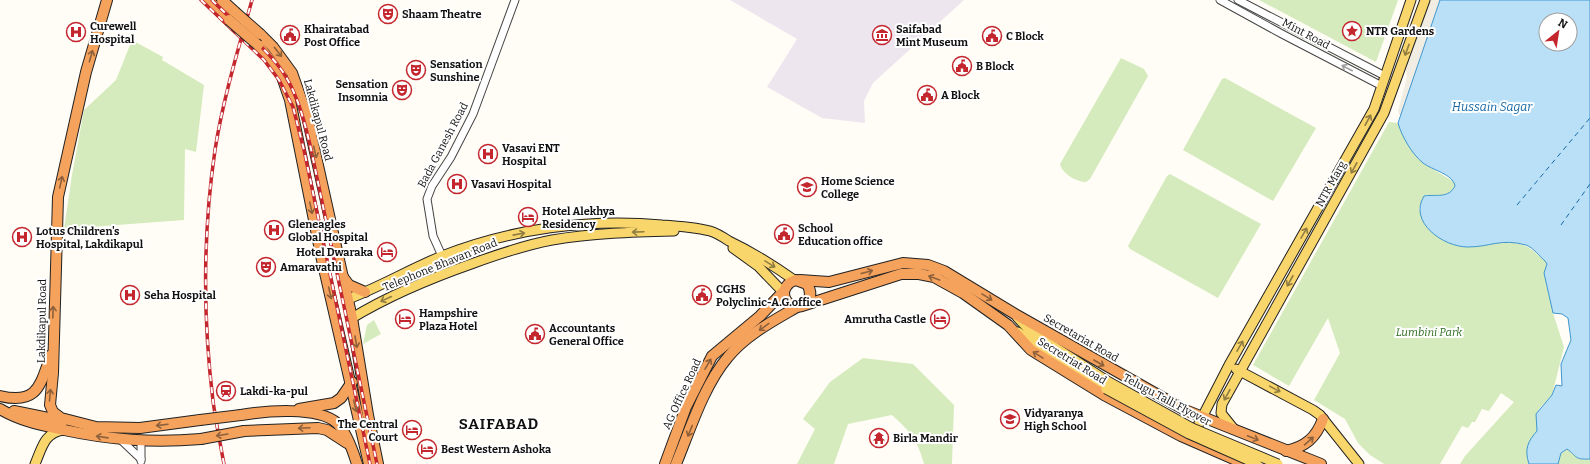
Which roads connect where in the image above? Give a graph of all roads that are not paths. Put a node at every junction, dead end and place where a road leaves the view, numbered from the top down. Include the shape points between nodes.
1 (108, 0) edge
2 (208, 0) edge
3 (222, 0) edge
4 (515, 0) edge
5 (1220, 0) edge
6 (1238, 0) edge
7 (1411, 0) edge
8 (1425, 0) edge
9 (232, 16) junction
10 (1385, 76) junction
11 (1382, 86) junction
12 (442, 256) junction
13 (342, 275) junction
14 (795, 280) junction
15 (829, 282) junction
16 (365, 292) junction
17 (783, 292) junction
18 (830, 297) junction
19 (348, 299) junction
20 (370, 306) junction
21 (801, 306) junction
22 (1015, 314) junction
23 (352, 318) junction
24 (1008, 325) junction
25 (52, 351) junction
26 (1229, 365) junction
27 (360, 366) junction
28 (1240, 371) junction
29 (1107, 385) junction
30 (350, 386) junction
31 (0, 396) edge
32 (0, 408) edge
33 (285, 412) junction
34 (1201, 417) junction
35 (1323, 419) junction
36 (73, 422) junction
37 (33, 423) junction
38 (63, 430) junction
39 (1237, 432) junction
40 (121, 440) junction
41 (1190, 440) junction
42 (140, 442) junction
43 (44, 443) junction
44 (351, 447) junction
45 (1286, 451) junction
46 (141, 462) edge
47 (35, 464) edge
48 (357, 464) edge
49 (368, 464) edge
50 (378, 464) edge
51 (665, 464) edge
52 (676, 464) edge
53 (1245, 464) edge
54 (1257, 464) edge
55 (1278, 464) edge
56 (1320, 464) edge
57 (1359, 464) edge

25 -> 1 highway, Lakdikapul Road via 58,197 86,72
2 - 9 highway, Lakdikapul Road
3 - 9 highway, Lakdikapul Road
4 - 12 street, Bada Ganesh Road via 473,114 427,199 433,236
11 -> 5 street, Mint Road
6 - 10 street, Mint Road
7 - 10 main road, NTR Marg
8 -> 28 main road, NTR Marg via 1384,113
9 -> 13 highway, Lakdikapul Road, bridge via 260,34 285,62 295,80 307,116
9 -> 30 highway, Lakdikapul Road, bridge via 281,74 290,100
10 - 11 main road, NTR Marg
26 -> 11 main road, NTR Marg via 1374,109
12 -> 14 main road, Telephone Bhavan Road via 507,237 553,228 632,222 689,227 712,232 775,266
12 - 16 main road, Telephone Bhavan Road
13 - 16 highway via 349,285
13 - 19 highway, Lakdikapul Road
14 - 15 highway
14 - 17 highway via 787,284
14 - 21 highway via 807,284 810,288 810,298
15 - 18 highway via 825,290
15 -> 22 highway, Secretariat Road via 904,263 928,265 944,270
16 - 19 main road, Telephone Bhavan Road
16 - 20 main road
17 -> 20 main road, Telephone Bhavan Road via 758,266 736,250 712,238 677,231 600,234 510,250 446,273
17 - 21 highway via 786,301 793,307
51 -> 17 highway, AG Office Road via 686,407 712,356 760,316
18 - 21 highway, Secretriat Road
24 -> 18 highway, Secretriat Road via 947,283 919,274 901,274
19 - 23 highway, Lakdikapul Road
20 - 23 main road, Telephone Bhavan Road
21 -> 52 highway, AG Office Road via 769,323 728,356 715,374
22 - 29 main road, Telugu Talli Flyover via 1030,331
22 -> 34 highway, Secretariat Road
23 -> 27 highway, Lakdikapul Road
24 - 29 main road, Telugu Talli Flyover
41 -> 24 highway, Secretriat Road via 1104,395 1041,357
25 - 31 highway via 40,386 35,392 16,398
36 -> 25 highway, Lakdikapul Road via 61,418 53,412 50,405
26 - 28 main road
26 - 34 main road, NTR Marg
27 - 30 highway, Lakdikapul Road
27 - 50 highway, Lakdikapul Road
28 -> 35 main road via 1313,410
28 -> 39 main road, NTR Marg via 1220,408 1224,418
29 - 54 main road, Telugu Talli Flyover, bridge via 1189,434
29 - 55 main road, Telugu Talli Flyover, bridge via 1192,428
30 - 33 highway, Lakdikapul Road via 334,403
30 -> 49 highway, Lakdikapul Road
32 - 36 highway
32 - 37 highway
33 -> 36 highway, Lakdikapul Road, bridge via 140,428
33 - 44 highway, Lakdikapul Road via 320,414 330,418 338,424
34 - 39 highway, Secretariat Road
34 - 41 main road, NTR Marg
45 -> 35 highway via 1299,448 1314,438
35 - 57 main road
37 - 38 highway
37 - 43 main road via 44,435
40 -> 38 highway
38 - 43 main road via 55,431
39 -> 45 highway, Secretariat Road
40 - 42 highway
40 - 46 street
41 - 53 highway, Secretriat Road
44 -> 42 highway, bridge via 337,435 318,428 244,431 200,438
42 - 46 street
43 - 47 main road
44 - 48 highway, Lakdikapul Road
45 - 56 highway, Secretariat Road

